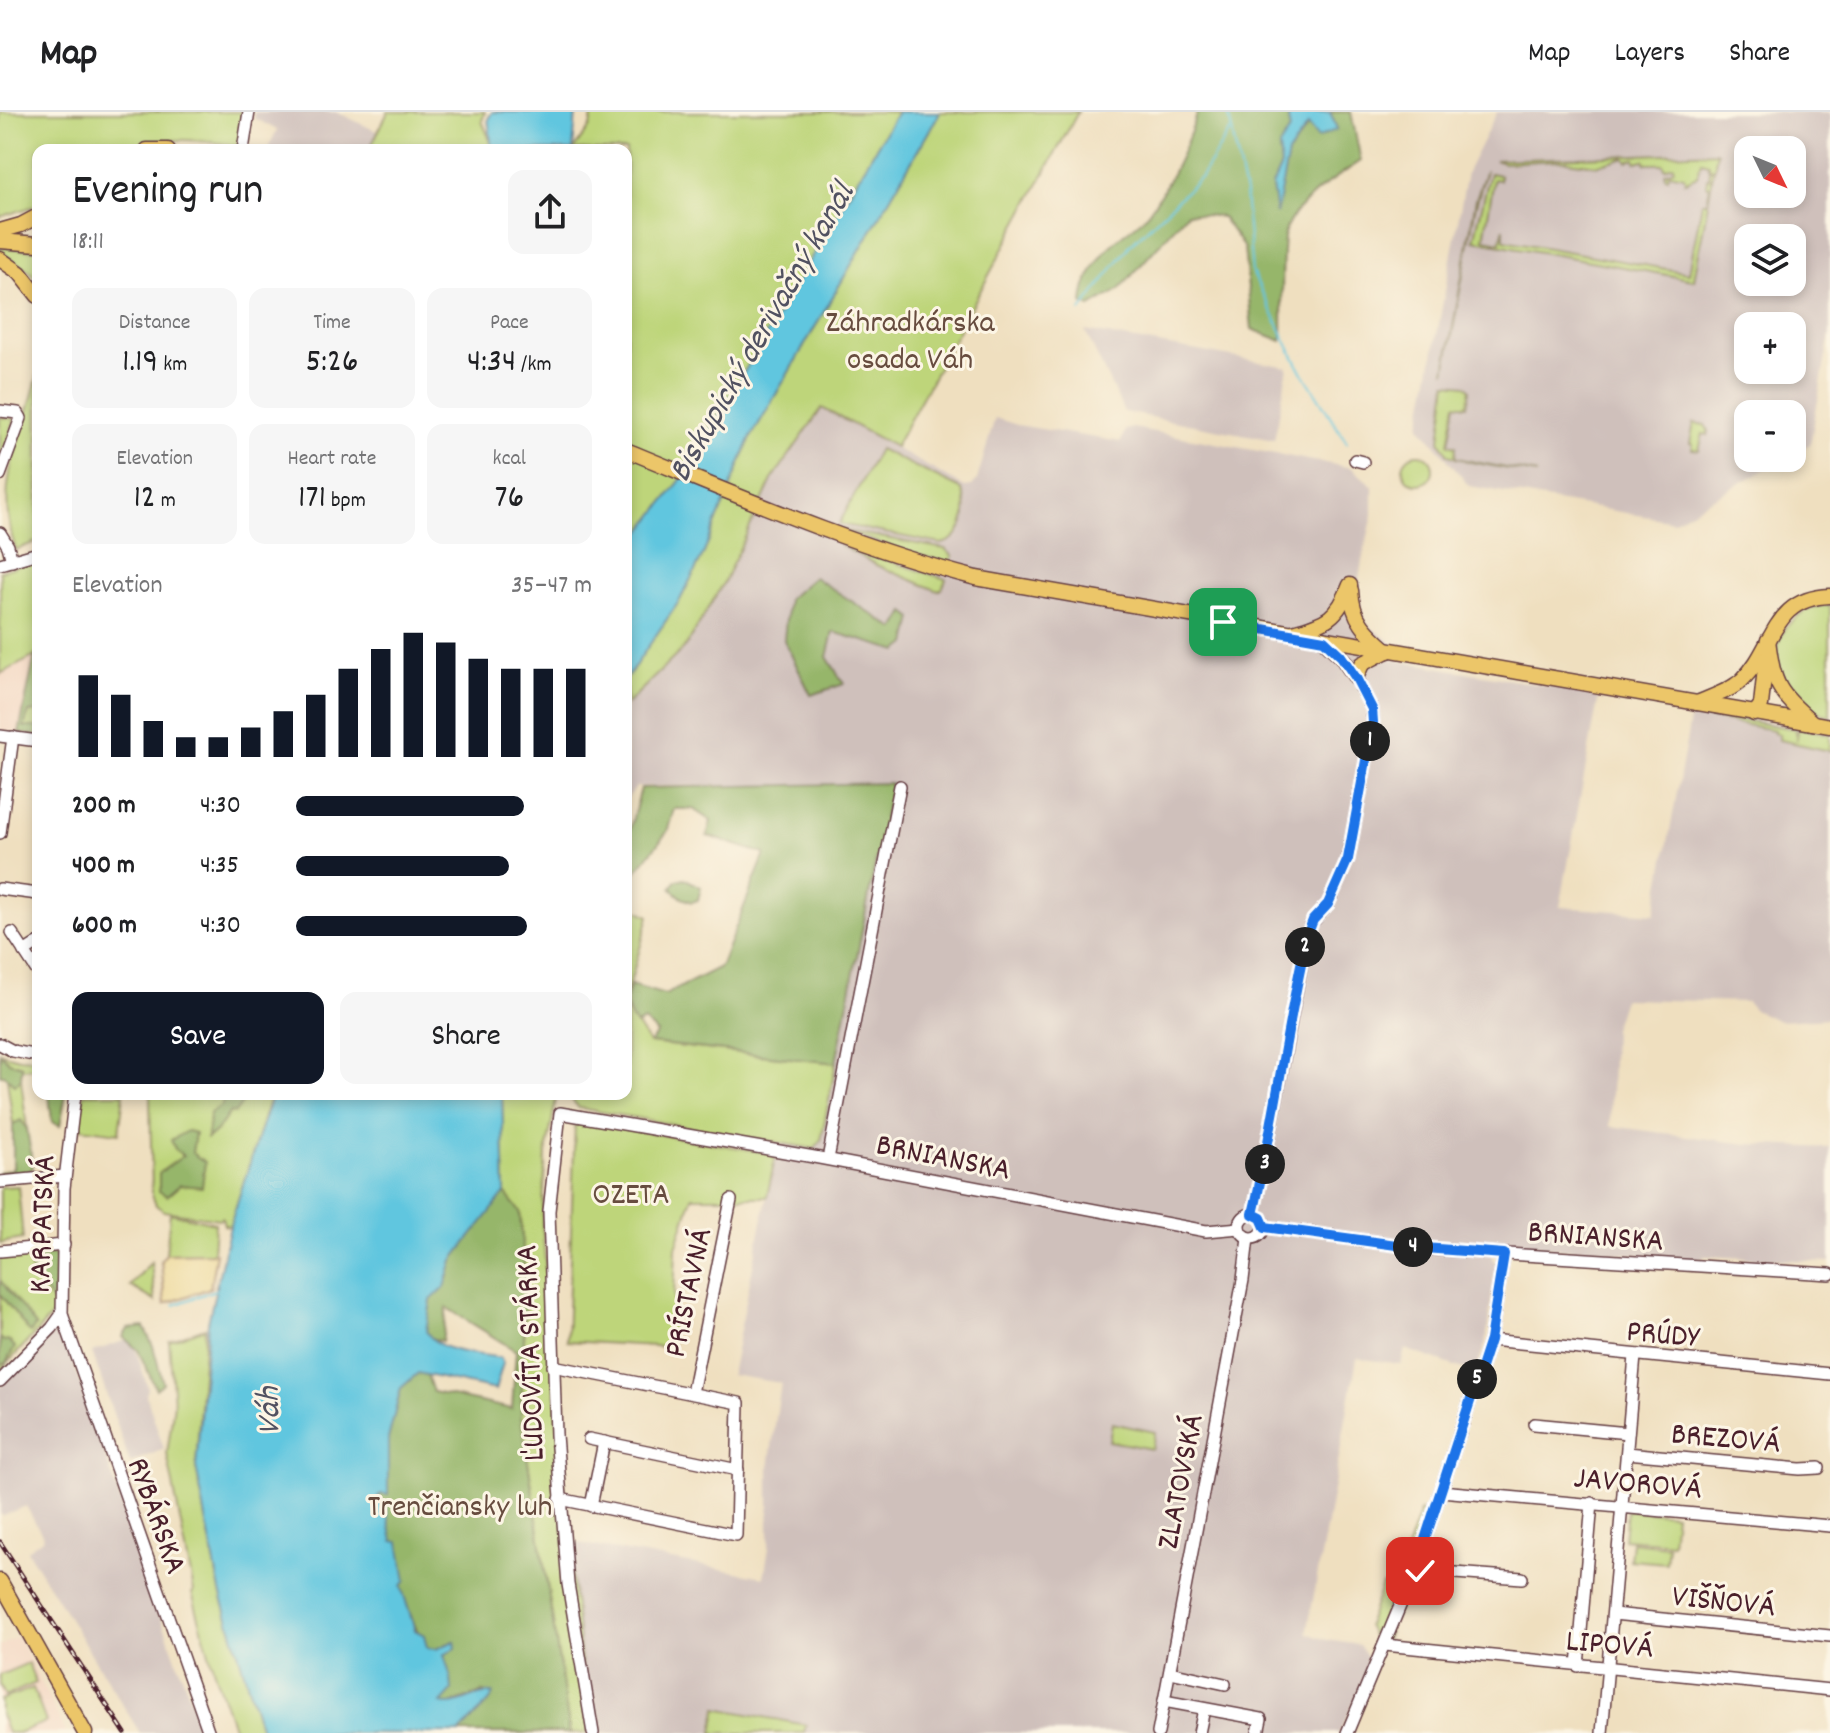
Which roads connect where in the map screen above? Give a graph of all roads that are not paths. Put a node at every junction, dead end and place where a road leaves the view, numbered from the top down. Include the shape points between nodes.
1 (249, 112) edge
2 (244, 144) edge
3 (32, 219) edge
4 (0, 231) edge
5 (0, 241) edge
6 (32, 244) edge
7 (0, 259) edge
8 (32, 288) edge
9 (0, 411) edge
10 (632, 452) edge
11 (0, 475) edge
12 (0, 533) edge
13 (32, 555) edge
14 (6, 562) edge
15 (1830, 596) edge
16 (1286, 633) junction
17 (1768, 639) junction
18 (1324, 640) junction
19 (1388, 651) junction
20 (1356, 678) junction
21 (1696, 703) junction
22 (1754, 714) junction
23 (1814, 723) junction
24 (1830, 726) edge
25 (0, 736) edge
26 (13, 737) junction
27 (32, 740) edge
28 (900, 786) dead end
29 (0, 833) edge
30 (0, 889) edge
31 (32, 893) edge
32 (12, 933) dead end
33 (32, 947) edge
34 (24, 952) junction
35 (32, 964) edge
36 (0, 1044) edge
37 (32, 1055) edge
38 (74, 1100) edge
39 (560, 1113) joint
40 (828, 1159) junction
41 (65, 1176) junction
42 (0, 1182) edge
43 (731, 1200) dead end
44 (1253, 1214) junction
45 (1265, 1227) junction
46 (1244, 1233) junction
47 (64, 1245) junction
48 (0, 1251) edge
49 (1504, 1254) junction
50 (1830, 1274) edge
51 (62, 1314) junction
52 (1490, 1340) junction
53 (1635, 1356) junction
54 (553, 1366) junction
55 (1830, 1374) edge
56 (0, 1381) edge
57 (692, 1393) junction
58 (1534, 1424) dead end
59 (1628, 1433) junction
60 (589, 1439) dead end
61 (604, 1442) junction
62 (1627, 1453) junction
63 (1819, 1468) dead end
64 (738, 1470) junction
65 (1441, 1491) junction
66 (560, 1499) junction
67 (1592, 1503) junction
68 (591, 1506) junction
69 (1622, 1506) junction
70 (1830, 1526) edge
71 (1415, 1570) junction
72 (1522, 1578) dead end
73 (0, 1581) edge
74 (1613, 1614) junction
75 (1830, 1636) edge
76 (1385, 1645) junction
77 (1578, 1666) junction
78 (1608, 1668) junction
79 (1170, 1672) junction
80 (1225, 1684) dead end
81 (1830, 1690) edge
82 (1164, 1701) junction
83 (1204, 1709) junction
84 (85, 1733) edge
85 (209, 1733) edge
86 (593, 1733) edge
87 (1158, 1733) edge
88 (1199, 1733) edge
89 (1258, 1733) edge
90 (1347, 1733) edge
91 (1602, 1733) edge

1 - 2 street
3 - 4 main road
5 - 6 main road
7 - 8 main road
9 - 11 street via 21,418
10 - 16 main road via 823,531 936,568
12 - 14 street via 8,546
13 - 14 street
15 - 17 main road via 1792,609
16 - 18 main road
16 - 19 main road via 1332,617 1350,585 1359,624
17 - 21 main road via 1740,682
17 - 22 main road via 1761,705
17 - 23 main road via 1780,690
18 - 19 main road
18 - 20 main road
19 - 20 main road via 1362,664
19 - 21 main road
20 - 44 street via 1373,722 1348,859 1308,933
21 - 22 main road
22 - 23 main road
23 - 24 main road
25 - 26 street
26 - 27 street
26 - 29 street
28 - 40 street, BRNIANSKA
30 - 31 street
32 - 34 street
33 - 34 street
34 - 35 street
36 - 37 street
38 - 41 street, KARPATSKÁ
39 - 40 street, BRNIANSKA
39 - 54 street, ĽUDOVÍTA STÁRKA via 549,1211
40 - 46 street, BRNIANSKA via 1206,1231
41 - 42 street
41 - 47 street, KARPATSKÁ
43 - 57 street, PRÍSTAVNÁ
44 - 45 street
44 - 46 street via 1243,1218
45 - 46 street via 1261,1235
45 - 49 street, BRNIANSKA
46 - 79 street, ZLATOVSKÁ via 1243,1280
47 - 48 street
47 - 51 street, KARPATSKÁ
49 - 50 street, BRNIANSKA
49 - 52 street
51 - 56 street, KARPATSKÁ
51 - 85 street, RYBÁRSKA
52 - 53 street, PRÚDY
52 - 65 street
53 - 55 street, PRÚDY
53 - 59 street
54 - 57 street, PRÍSTAVNÁ
54 - 66 street, ĽUDOVÍTA STÁRKA
57 - 64 street, PRÍSTAVNÁ via 739,1403
58 - 59 street, BREZOVÁ
59 - 62 street
60 - 61 street
61 - 64 street
61 - 68 street
62 - 63 street, BREZOVÁ
62 - 69 street
64 - 68 street, PRÍSTAVNÁ via 736,1535
65 - 67 street, JAVOROVÁ
65 - 71 street
66 - 68 street, PRÍSTAVNÁ
66 - 86 street, ĽUDOVÍTA STÁRKA
67 - 69 street, JAVOROVÁ
67 - 77 street
69 - 70 street, JAVOROVÁ
69 - 74 street
71 - 72 street
71 - 76 street
73 - 84 main road
74 - 75 street, VIŠŇOVÁ
74 - 78 street
76 - 77 street, LIPOVÁ
76 - 90 street
77 - 78 street, LIPOVÁ
78 - 81 street, LIPOVÁ
78 - 91 street
79 - 80 street
79 - 82 street, ZLATOVSKÁ
82 - 83 street
82 - 87 street, ZLATOVSKÁ
83 - 88 street
83 - 89 street via 1261,1719

